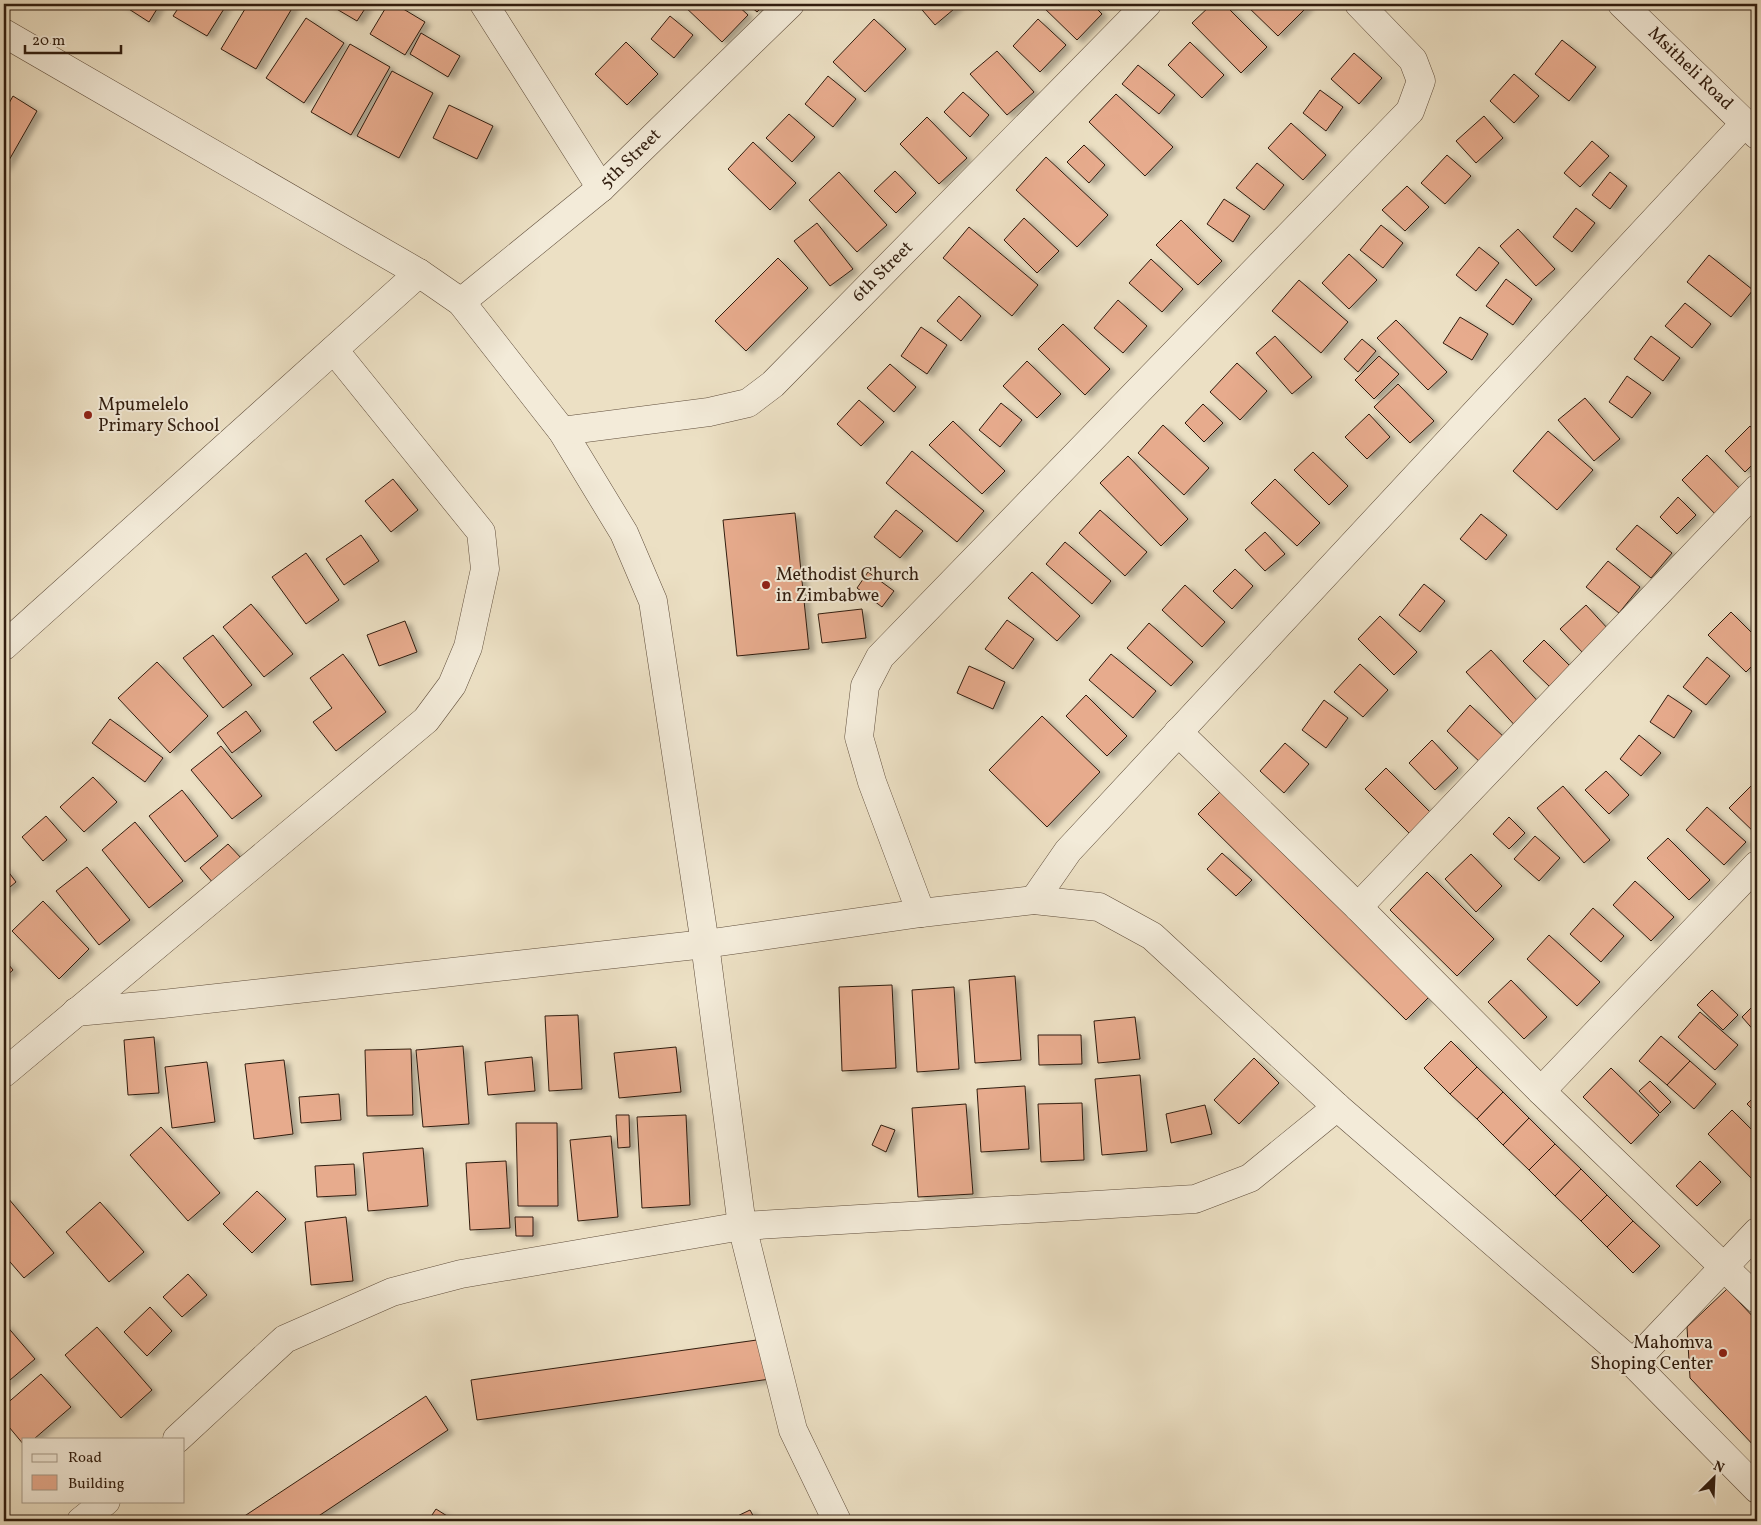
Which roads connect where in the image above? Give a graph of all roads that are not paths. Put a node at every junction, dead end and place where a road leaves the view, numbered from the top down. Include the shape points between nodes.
1 (484, 4) edge
2 (790, 4) edge
3 (1147, 4) edge
4 (1359, 4) edge
5 (1622, 4) edge
6 (4, 33) edge
7 (1751, 129) edge
8 (601, 188) junction
9 (419, 273) junction
10 (461, 302) junction
11 (334, 350) junction
12 (562, 431) junction
13 (1757, 489) edge
14 (4, 646) edge
15 (1178, 732) junction
16 (1757, 865) edge
17 (1034, 900) junction
18 (1358, 907) junction
19 (921, 914) junction
20 (705, 944) junction
21 (76, 1012) junction
22 (4, 1073) edge
23 (1541, 1091) junction
24 (1337, 1107) junction
25 (742, 1226) junction
26 (1757, 1232) edge
27 (1723, 1266) junction
28 (1757, 1299) edge
29 (1633, 1363) junction
30 (178, 1438) edge
31 (1757, 1489) edge
32 (105, 1502) edge
33 (81, 1521) edge
34 (837, 1521) edge

1 - 8 street
2 - 8 street, 5th Street
3 - 12 street, 6th Street via 773,384 748,403 709,412
4 - 19 street via 1413,60 1421,80 1410,111 880,657 865,686 859,737 872,782
5 - 7 street, Msitheli Road
6 - 9 street
7 - 15 street
8 - 10 street, 5th Street
9 - 10 street
9 - 11 street
10 - 12 street
11 - 14 street
11 - 21 street via 481,532 485,569 468,647 452,685 426,720
12 - 20 street via 624,533 653,600
13 - 18 street
15 - 17 street via 1068,851
15 - 18 street
16 - 23 street
17 - 19 street
17 - 24 street via 1099,908 1152,936
18 - 23 street
19 - 20 street
20 - 21 street
20 - 25 street
21 - 22 street
23 - 27 street
24 - 25 street via 1250,1178 1195,1199
24 - 29 street
25 - 30 street via 461,1274 392,1292 285,1339
25 - 34 street via 793,1430
26 - 27 street
27 - 28 street
27 - 29 street
29 - 31 street
32 - 33 street

